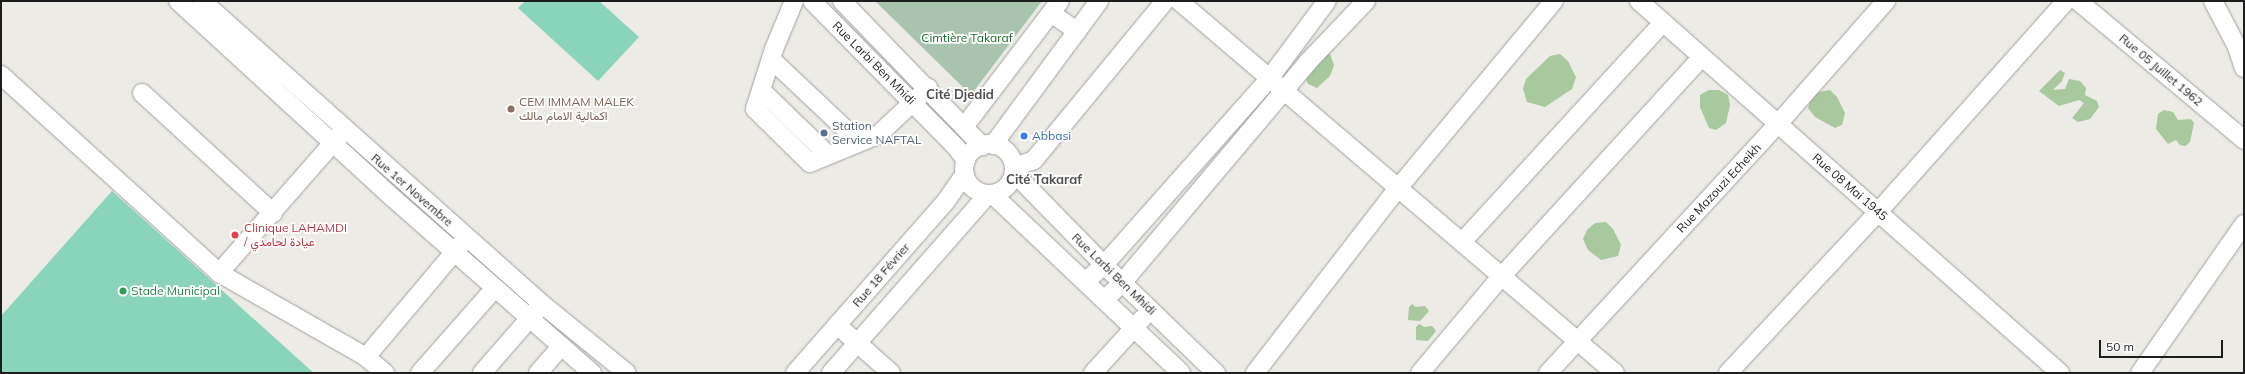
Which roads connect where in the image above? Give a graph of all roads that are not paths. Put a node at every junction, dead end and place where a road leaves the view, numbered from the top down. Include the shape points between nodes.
1 (178, 1) edge
2 (202, 1) edge
3 (794, 1) edge
4 (812, 1) edge
5 (842, 1) edge
6 (1099, 1) edge
7 (1165, 1) edge
8 (1179, 1) edge
9 (1327, 1) edge
10 (1366, 1) edge
11 (1554, 1) edge
12 (1639, 1) edge
13 (1886, 1) edge
14 (2066, 1) edge
15 (2078, 1) edge
16 (2213, 1) edge
17 (1056, 7) edge
18 (1663, 23) junction
19 (1077, 31) junction
20 (1702, 57) junction
21 (771, 59) junction
22 (2244, 68) edge
23 (1, 75) edge
24 (1269, 79) junction
25 (928, 88) junction
26 (1284, 92) junction
27 (142, 93) dead end
28 (913, 103) junction
29 (1778, 124) junction
30 (964, 127) junction
31 (345, 130) junction
32 (2244, 140) edge
33 (859, 142) junction
34 (333, 144) junction
35 (988, 145) junction
36 (965, 168) junction
37 (1014, 171) junction
38 (405, 184) junction
39 (1399, 187) junction
40 (990, 194) junction
41 (393, 198) junction
42 (1878, 212) junction
43 (273, 213) junction
44 (2244, 224) edge
45 (467, 238) junction
46 (1462, 242) junction
47 (454, 253) junction
48 (1104, 265) junction
49 (219, 273) junction
50 (1500, 278) junction
51 (1085, 282) junction
52 (1122, 282) junction
53 (495, 288) junction
54 (1104, 300) junction
55 (542, 304) junction
56 (1151, 309) junction
57 (529, 319) junction
58 (837, 325) junction
59 (1134, 327) junction
60 (1578, 341) junction
61 (858, 343) junction
62 (561, 347) junction
63 (366, 357) junction
64 (1175, 371) edge
65 (384, 373) edge
66 (420, 373) edge
67 (482, 373) edge
68 (538, 373) edge
69 (592, 373) edge
70 (627, 373) edge
71 (794, 373) edge
72 (831, 373) edge
73 (891, 373) edge
74 (1093, 373) edge
75 (1216, 373) edge
76 (1254, 373) edge
77 (1420, 373) edge
78 (1548, 373) edge
79 (1615, 373) edge
80 (1728, 373) edge
81 (2060, 373) edge
82 (2140, 373) edge

1 - 34 street, Rue 1er Novembre
2 - 31 street, Rue 1er Novembre
3 - 21 street
4 - 28 street, Rue Larbi Ben Mhidi
5 - 25 street, Rue Larbi Ben Mhidi
6 - 19 street
7 - 37 street via 1034,160
8 - 24 street
9 - 24 street
10 - 26 street
11 - 39 street
12 - 18 street, Rue 08 Mai 1945
13 - 29 street, Rue Mazouzi Echeikh
14 - 42 street
15 - 32 street, Rue 05 Juillet 1962
16 - 22 street
17 - 19 street
17 - 30 street
18 - 20 street, Rue 08 Mai 1945
18 - 46 street
19 - 35 street
20 - 29 street, Rue 08 Mai 1945
20 - 50 street
21 - 33 street
21 - 33 street via 755,109 810,163
23 - 49 street
24 - 26 street
24 - 48 street
25 - 28 street
25 - 30 street, Rue Larbi Ben Mhidi
26 - 39 street
26 - 52 street
27 - 43 street
28 - 33 street via 878,134
28 - 36 street, Rue Larbi Ben Mhidi via 956,147
29 - 42 street, Rue 08 Mai 1945
29 - 60 street, Rue Mazouzi Echeikh
30 - 35 street, Rue Larbi Ben Mhidi
31 - 34 street
31 - 38 street, Rue 1er Novembre
34 - 41 street, Rue 1er Novembre
34 - 43 street
35 - 36 street via 969,154
35 - 37 street via 1006,151
36 - 40 street via 975,190
36 - 58 street, Rue 18 Février via 946,201
37 - 40 street via 1006,188
37 - 48 street, Rue Larbi Ben Mhidi
38 - 41 street
38 - 45 street, Rue 1er Novembre
39 - 46 street
39 - 76 street
40 - 51 street, Rue Larbi Ben Mhidi
40 - 61 street
41 - 47 street, Rue 1er Novembre
42 - 80 street
42 - 81 street, Rue 08 Mai 1945
43 - 49 street
44 - 82 street
45 - 47 street
45 - 55 street, Rue 1er Novembre
46 - 50 street
47 - 53 street, Rue 1er Novembre
47 - 63 street
48 - 51 street
48 - 52 street, Rue Larbi Ben Mhidi
49 - 63 street
50 - 60 street
50 - 77 street
51 - 54 street, Rue Larbi Ben Mhidi
52 - 54 street
52 - 56 street, Rue Larbi Ben Mhidi
53 - 57 street, Rue 1er Novembre
53 - 66 street
54 - 59 street, Rue Larbi Ben Mhidi
55 - 57 street
55 - 70 street, Rue 1er Novembre
56 - 59 street
56 - 75 street, Rue Larbi Ben Mhidi
57 - 62 street, Rue 1er Novembre
57 - 67 street
58 - 61 street
58 - 71 street, Rue 18 Février
59 - 64 street, Rue Larbi Ben Mhidi
59 - 74 street
60 - 78 street, Rue Mazouzi Echeikh
60 - 79 street
61 - 72 street
61 - 73 street
62 - 68 street
62 - 69 street, Rue 1er Novembre
63 - 65 street

